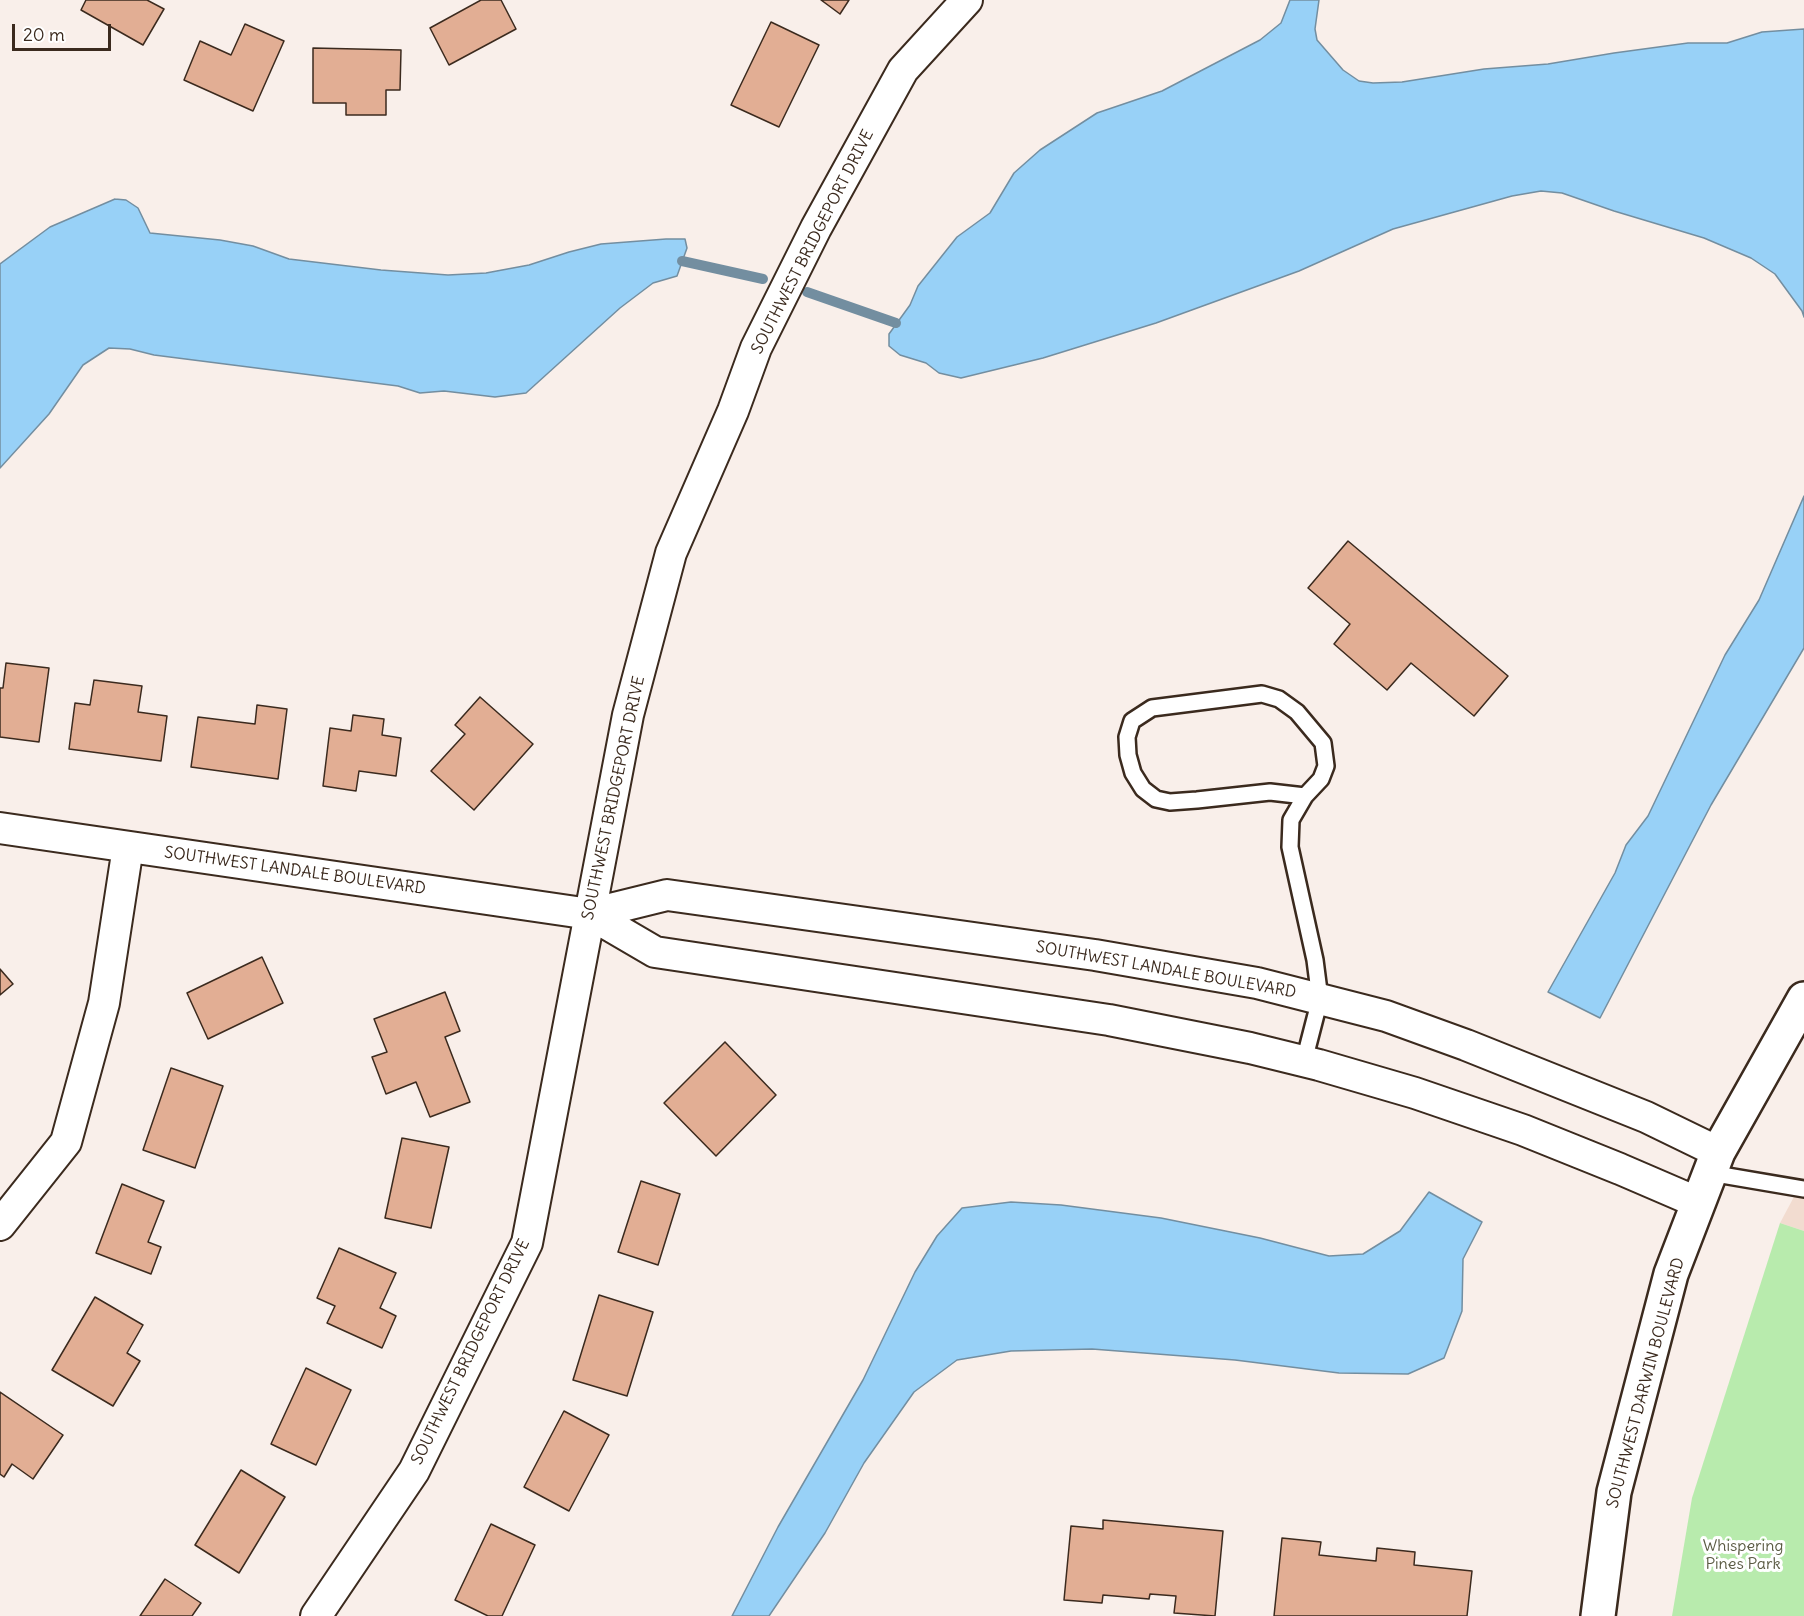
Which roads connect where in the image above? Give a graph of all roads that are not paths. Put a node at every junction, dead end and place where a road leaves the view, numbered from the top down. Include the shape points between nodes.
1 (967, 0) edge
2 (1305, 796) junction
3 (0, 828) edge
4 (128, 847) junction
5 (590, 914) junction
6 (1320, 999) junction
7 (1804, 999) edge
8 (1304, 1061) junction
9 (1709, 1176) junction
10 (1804, 1189) edge
11 (0, 1225) edge
12 (316, 1616) edge
13 (1598, 1616) edge

1 - 5 street, SOUTHWEST BRIDGEPORT DRIVE via 903,70 816,228 756,348 671,553 628,715
2 - 2 lane via 1321,779 1326,766 1323,743 1297,712 1279,699 1262,694 1152,708 1132,721 1127,737 1133,773 1143,789 1156,799 1188,801 1270,792
2 - 6 lane via 1291,820 1290,847
3 - 4 street, SOUTHWEST LANDALE BOULEVARD
4 - 5 street, SOUTHWEST LANDALE BOULEVARD
4 - 11 street via 104,1003 66,1142
5 - 6 street, SOUTHWEST LANDALE BOULEVARD via 667,895 1095,955 1257,983
5 - 8 street, SOUTHWEST LANDALE BOULEVARD via 655,952 1109,1020
5 - 12 street, SOUTHWEST BRIDGEPORT DRIVE via 527,1243 414,1472
6 - 8 lane
6 - 9 street, SOUTHWEST LANDALE BOULEVARD via 1466,1045 1646,1117
7 - 9 street, SOUTHWEST DARWIN BOULEVARD
8 - 9 street, SOUTHWEST LANDALE BOULEVARD via 1415,1093 1620,1168
9 - 10 lane
9 - 13 street, SOUTHWEST DARWIN BOULEVARD via 1671,1274 1614,1492

